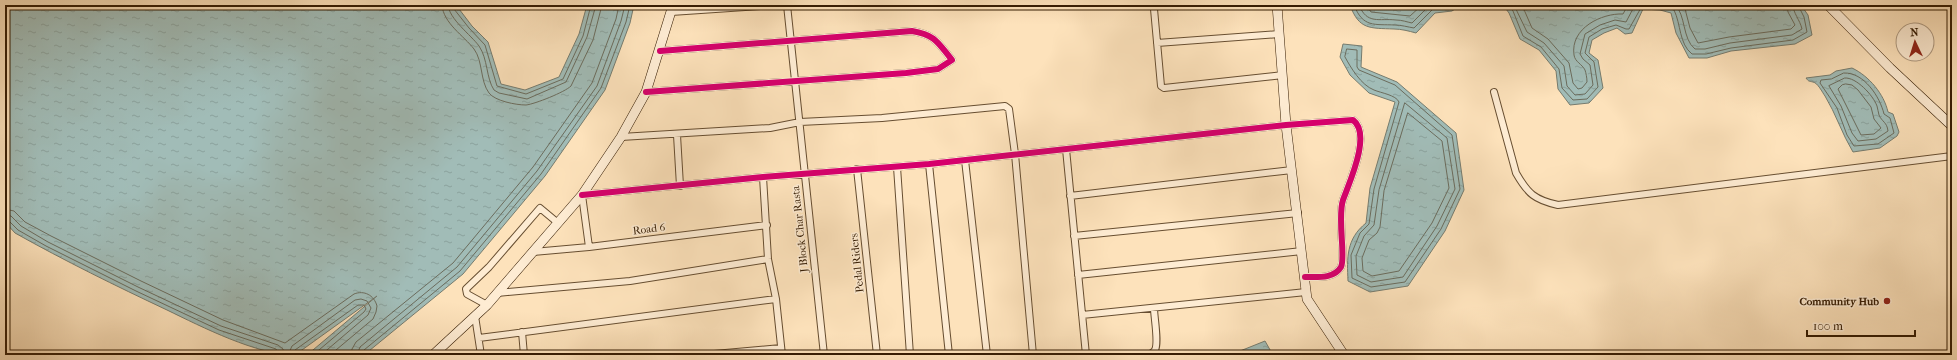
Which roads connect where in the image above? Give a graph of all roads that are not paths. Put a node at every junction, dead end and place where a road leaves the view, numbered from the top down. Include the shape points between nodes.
1 (775, 5) edge
2 (788, 5) edge
3 (1155, 5) edge
4 (1277, 5) edge
5 (1828, 5) edge
6 (672, 9) edge
7 (1279, 34) junction
8 (791, 42) junction
9 (1157, 43) junction
10 (660, 51) junction
11 (1283, 75) junction
12 (796, 83) junction
13 (646, 92) junction
14 (1494, 92) dead end
15 (800, 122) junction
16 (1286, 125) junction
17 (1952, 126) edge
18 (677, 134) junction
19 (621, 137) junction
20 (1066, 149) junction
21 (1015, 154) junction
22 (1952, 156) edge
23 (965, 160) junction
24 (929, 164) junction
25 (897, 167) junction
26 (857, 169) junction
27 (1292, 170) junction
28 (805, 174) junction
29 (763, 178) junction
30 (680, 186) junction
31 (582, 196) junction
32 (1070, 196) junction
33 (1298, 213) junction
34 (558, 223) junction
35 (766, 225) junction
36 (1074, 236) junction
37 (589, 247) junction
38 (533, 252) junction
39 (1302, 252) junction
40 (768, 259) junction
41 (1078, 274) junction
42 (1304, 277) junction
43 (497, 293) junction
44 (1307, 295) junction
45 (776, 299) junction
46 (487, 305) junction
47 (1154, 308) junction
48 (1082, 315) junction
49 (476, 316) junction
50 (522, 332) junction
51 (479, 338) junction
52 (781, 352) edge
53 (433, 355) edge
54 (481, 355) edge
55 (524, 355) edge
56 (703, 355) edge
57 (824, 355) edge
58 (877, 355) edge
59 (910, 355) edge
60 (949, 355) edge
61 (987, 355) edge
62 (1033, 355) edge
63 (1086, 355) edge
64 (1143, 355) edge
65 (1344, 355) edge

1 - 6 street
2 - 8 street, J Block Char Rasta
3 - 9 street
4 - 7 street
5 - 17 street
6 - 10 street
7 - 9 street
7 - 11 street
8 - 10 street
8 - 12 street, J Block Char Rasta
8 - 12 street via 912,31 936,39 952,60 938,69
9 - 11 street via 1160,83 1164,88
10 - 13 street
11 - 16 street
12 - 13 street
12 - 15 street, J Block Char Rasta
13 - 19 street
14 - 22 street via 1516,173 1522,184 1531,196 1558,205
15 - 18 street via 770,128
15 - 21 street via 882,118 1005,106 1009,109
15 - 28 street, J Block Char Rasta
16 - 20 street
16 - 27 street
16 - 42 street via 1348,119 1357,123 1359,130 1359,156 1341,208 1342,265 1331,275
18 - 19 street
18 - 30 street
19 - 31 street
20 - 21 street
20 - 32 street
21 - 23 street
21 - 62 street
23 - 24 street
23 - 61 street
24 - 25 street
24 - 60 street
25 - 26 street
25 - 59 street
26 - 28 street
26 - 58 street, Pedal Riders
27 - 32 street
27 - 33 street
28 - 29 street
28 - 57 street, J Block Char Rasta
29 - 30 street
29 - 35 street
30 - 31 street
31 - 34 street
31 - 37 street
32 - 36 street
33 - 36 street
33 - 39 street
34 - 38 street
34 - 46 street via 540,208 489,267 466,289 467,294
35 - 37 street, Road 6
35 - 40 street
36 - 41 street
37 - 38 street, Road 6
38 - 43 street
39 - 41 street
39 - 42 street
40 - 43 street via 630,281
40 - 45 street
41 - 48 street
42 - 44 street
43 - 46 street
44 - 47 street
44 - 65 street
45 - 50 street
45 - 52 street
46 - 49 street
47 - 48 street
47 - 64 street via 1156,345 1154,351
48 - 63 street
49 - 51 street
49 - 53 street
50 - 51 street
50 - 55 street
51 - 54 street
52 - 56 street

